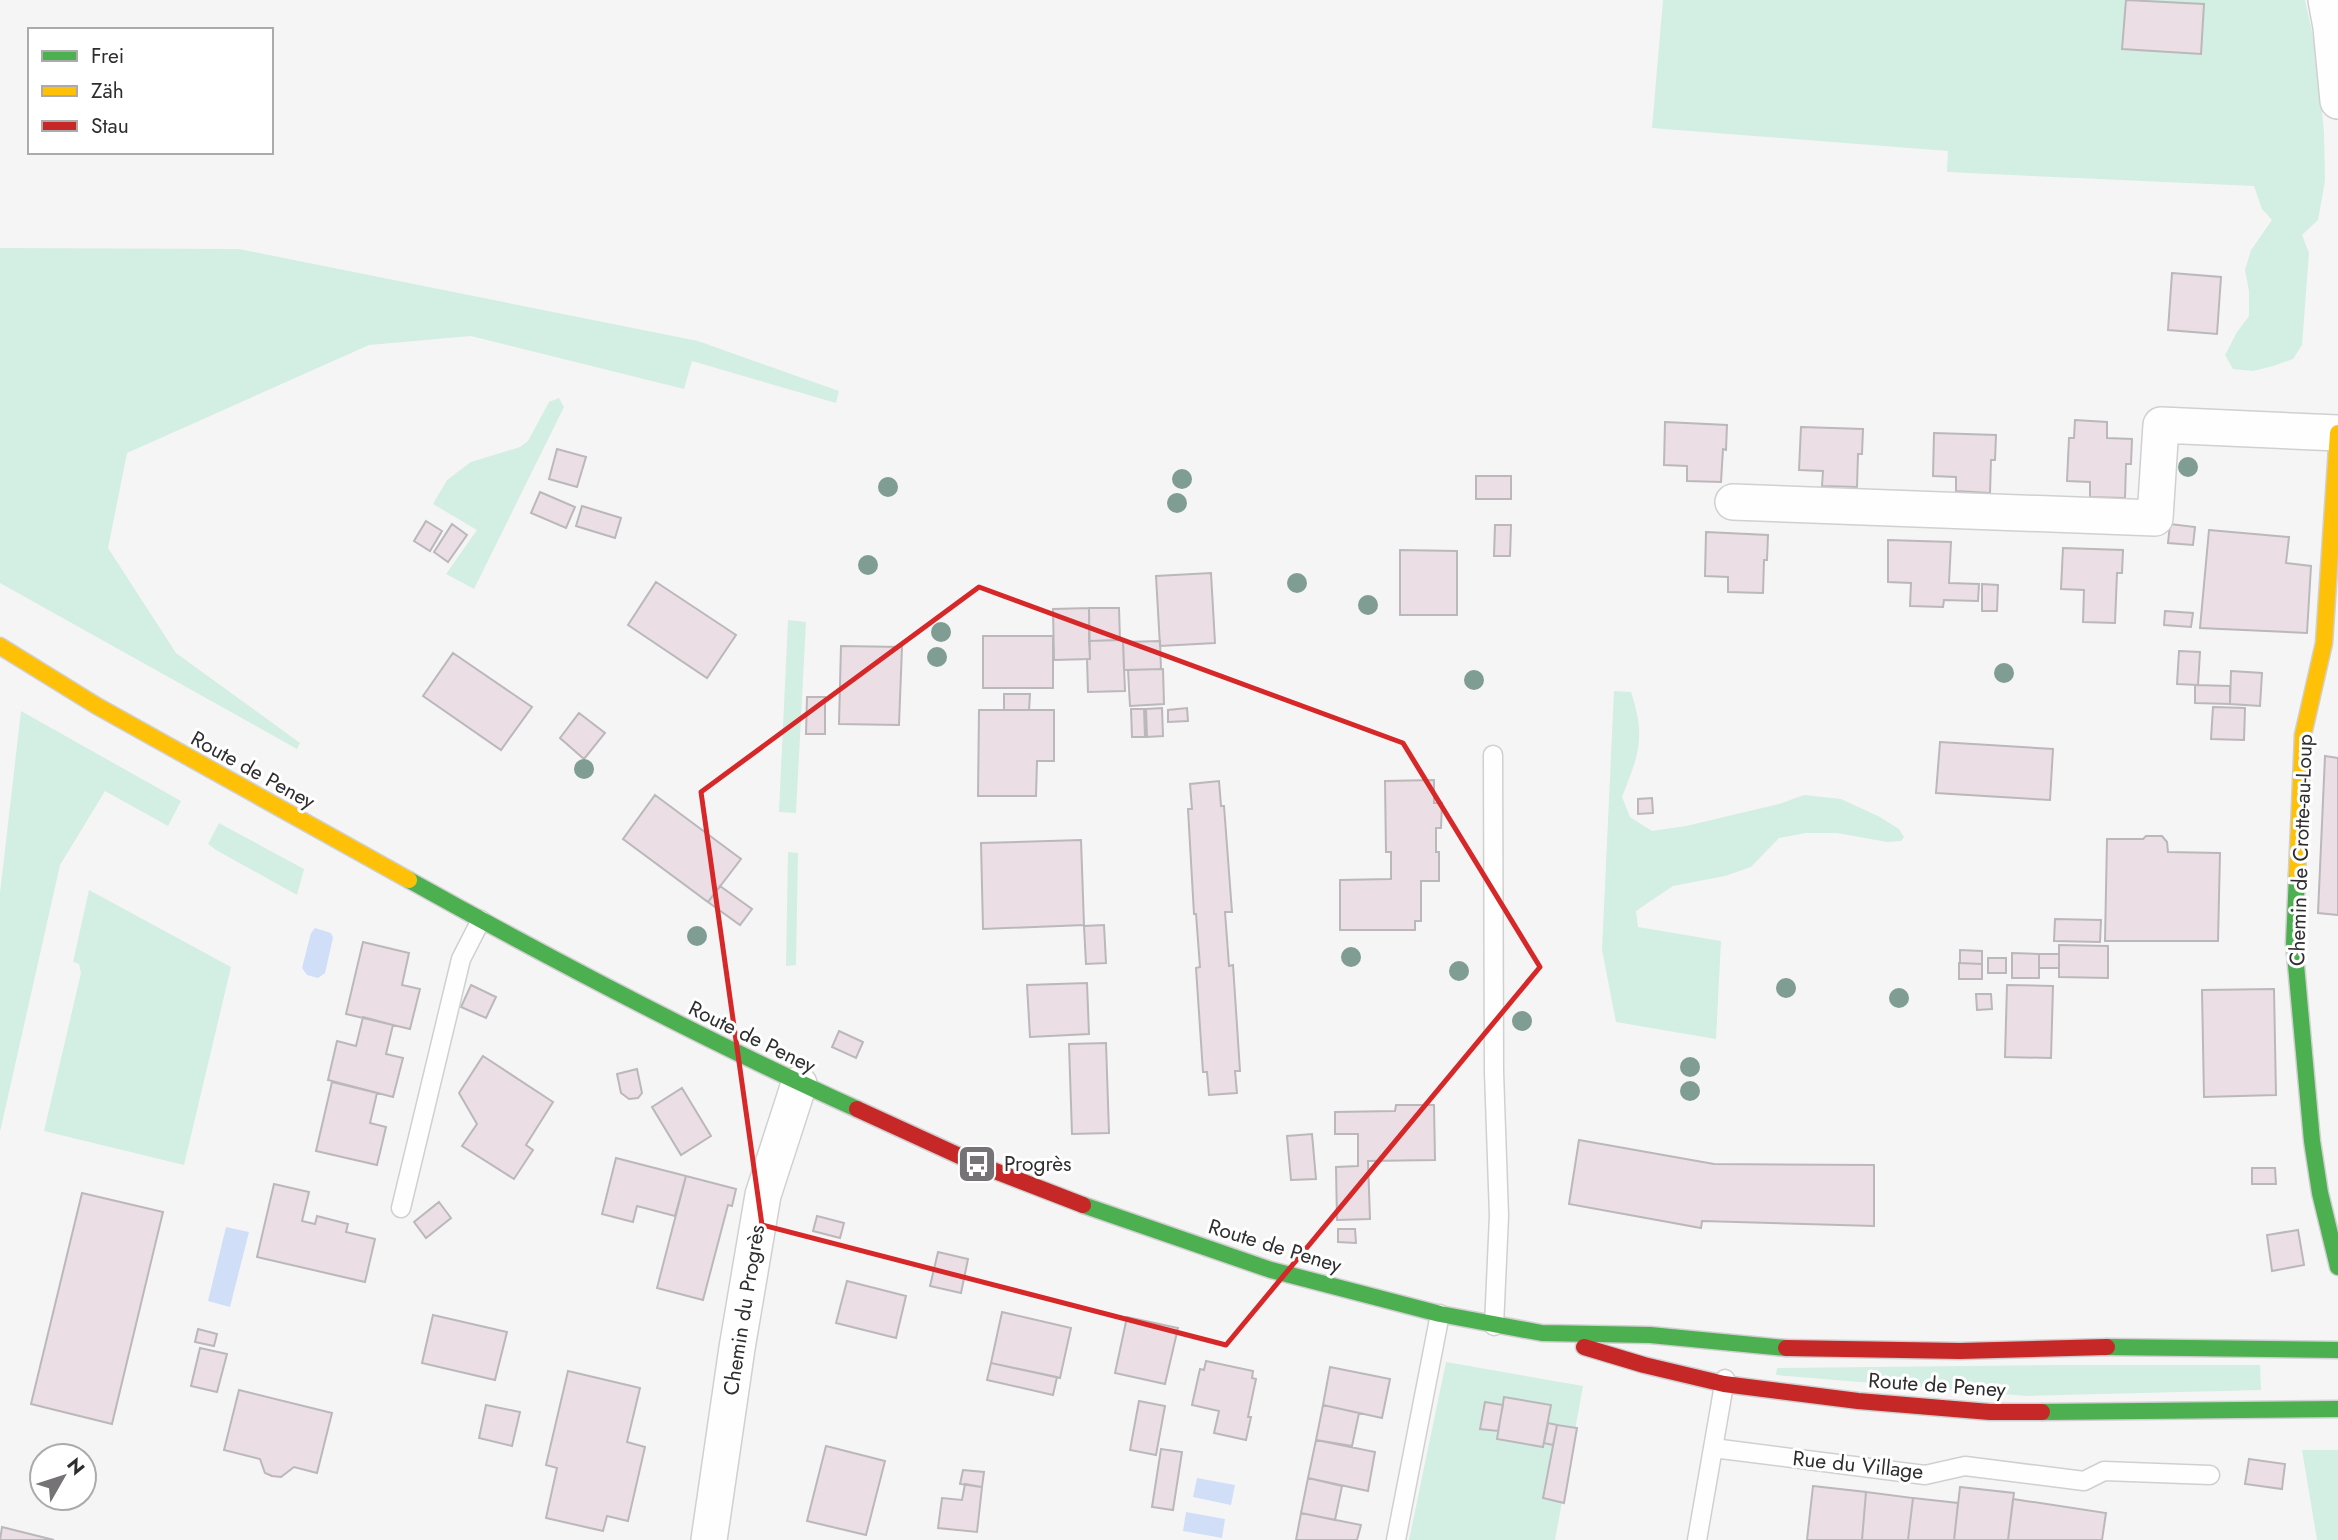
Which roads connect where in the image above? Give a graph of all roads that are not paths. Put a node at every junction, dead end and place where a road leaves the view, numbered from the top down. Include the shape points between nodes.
1 (2326, 0) edge
2 (2338, 101) edge
3 (2338, 433) edge
4 (1733, 502) dead end
5 (0, 646) edge
6 (1493, 755) dead end
7 (481, 920) junction
8 (800, 1084) junction
9 (401, 1208) dead end
10 (2338, 1267) edge
11 (1440, 1314) junction
12 (1494, 1326) junction
13 (1542, 1333) junction
14 (1730, 1344) junction
15 (2338, 1350) edge
16 (1724, 1384) junction
17 (2338, 1409) edge
18 (1713, 1448) junction
19 (2210, 1475) dead end
20 (709, 1540) edge
21 (1396, 1540) edge
22 (1697, 1540) edge

1 - 2 street
3 - 4 street via 2161,425 2155,518
3 - 10 main road, Chemin de Crotte-au-Loup via 2324,643 2303,735 2294,943 2312,1141
5 - 7 main road, Route de Peney via 97,706
6 - 12 lane via 1493,1072 1499,1216
7 - 8 main road, Route de Peney
7 - 9 lane via 461,959
8 - 11 main road, Route de Peney via 976,1164 1118,1218 1282,1273
8 - 20 street, Chemin du Progrès via 763,1195
11 - 12 main road, Route de Peney
11 - 21 lane
12 - 13 main road, Route de Peney
13 - 14 main road, Route de Peney via 1650,1335
13 - 16 main road, Route de Peney
14 - 15 main road, Route de Peney via 1960,1351
14 - 16 lane
16 - 17 main road, Route de Peney via 1990,1412
16 - 18 lane
18 - 19 lane, Rue du Village via 1925,1475 1965,1466 2084,1481 2104,1471
18 - 22 lane

